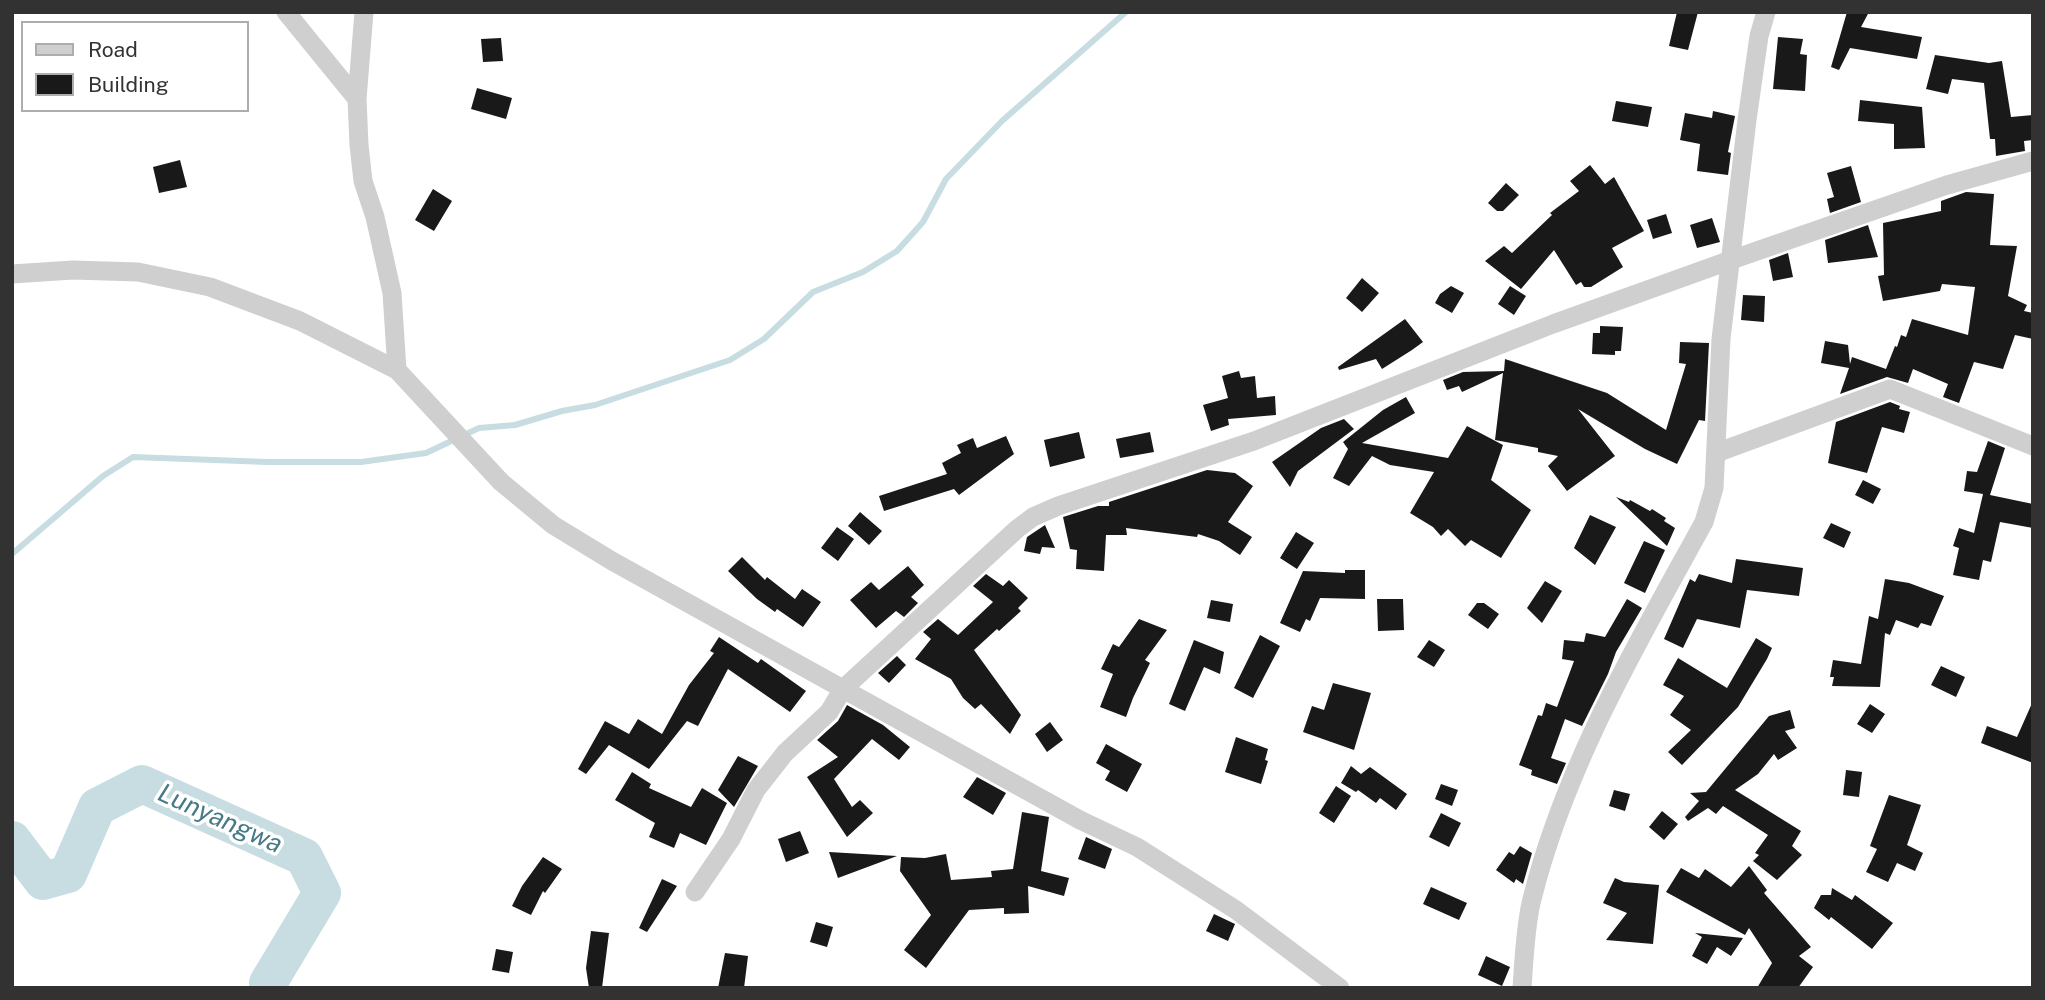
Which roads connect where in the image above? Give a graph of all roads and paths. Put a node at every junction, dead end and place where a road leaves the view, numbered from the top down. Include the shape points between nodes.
1 (286, 12) edge
2 (364, 12) edge
3 (1766, 12) edge
4 (357, 99) junction
5 (2033, 161) edge
6 (1731, 260) junction
7 (12, 274) edge
8 (397, 370) junction
9 (2033, 446) edge
10 (1716, 453) junction
11 (843, 689) junction
12 (695, 892) dead end
13 (1340, 988) edge
14 (1522, 988) edge

1 - 4 street
2 - 4 street
3 - 6 street via 1752,78
4 - 8 street via 363,181 391,293
5 - 6 street via 1947,185
6 - 10 street via 1721,339
6 - 11 street via 1254,441 1033,517
7 - 8 street via 138,272 210,287 300,321
8 - 11 street via 501,482 553,524
9 - 10 street via 1890,390
10 - 14 street via 1714,488 1704,522 1592,732 1550,837 1531,905
11 - 12 street via 829,712 785,753 756,790 731,839
11 - 13 street via 1137,847 1236,910

